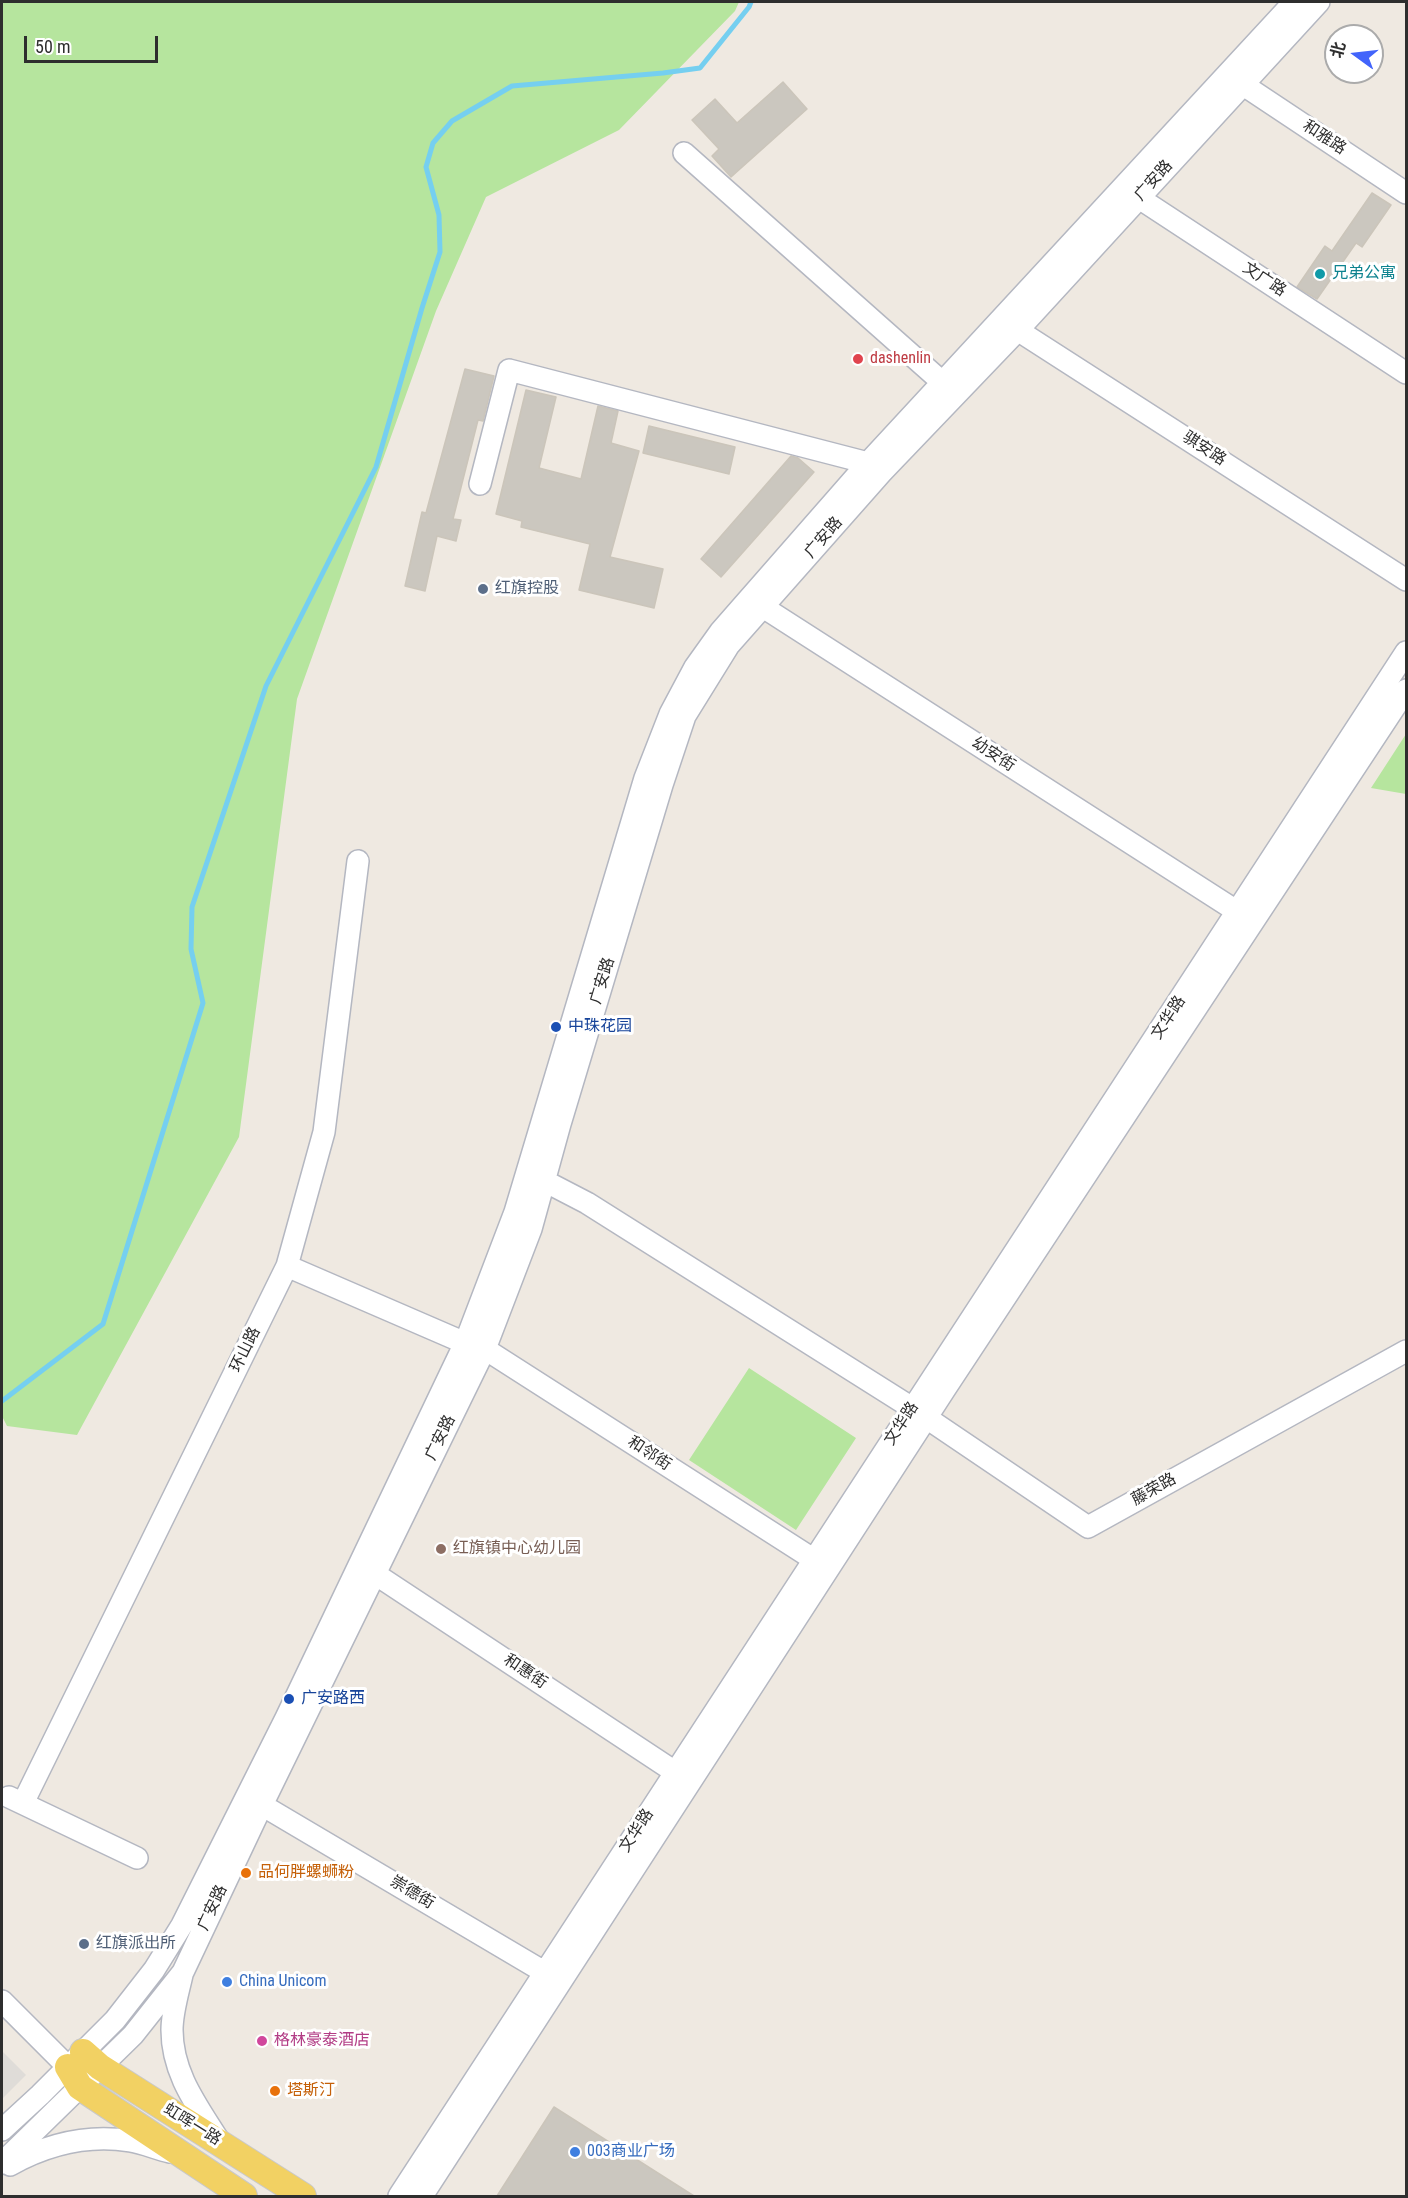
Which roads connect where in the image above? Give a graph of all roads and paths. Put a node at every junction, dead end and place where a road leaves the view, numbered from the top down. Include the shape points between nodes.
1 (1294, 2) edge
2 (1319, 2) edge
3 (1236, 78) junction
4 (684, 153) dead end
5 (1131, 191) junction
6 (1407, 193) edge
7 (1009, 325) junction
8 (1407, 373) edge
9 (942, 382) junction
10 (875, 468) junction
11 (480, 484) dead end
12 (1407, 580) edge
13 (756, 603) junction
14 (1407, 652) edge
15 (1407, 690) edge
16 (358, 861) dead end
17 (1238, 912) junction
18 (1242, 941) junction
19 (536, 1176) junction
20 (287, 1266) junction
21 (475, 1346) junction
22 (1407, 1351) edge
23 (919, 1413) junction
24 (813, 1559) junction
25 (368, 1568) junction
26 (675, 1772) junction
27 (255, 1800) junction
28 (137, 1858) dead end
29 (183, 1972) junction
30 (553, 1977) junction
31 (2, 2001) edge
32 (83, 2068) junction
33 (2, 2130) edge
34 (221, 2144) junction
35 (183, 2156) junction
36 (2, 2163) edge
37 (2, 2169) edge
38 (244, 2196) edge
39 (303, 2196) edge
40 (399, 2196) edge
41 (422, 2196) edge

1 - 3 street, 广安路
2 - 3 street, 广安路
3 - 5 street, 广安路
3 - 6 street, 和雅路
4 - 9 street
5 - 7 street, 广安路
5 - 8 street, 文广路
7 - 9 street, 广安路
7 - 10 street, 广安路
7 - 12 street, 骐安路
9 - 10 street, 广安路
10 - 11 street via 509,370
10 - 13 street, 广安路
13 - 17 street, 幼安街
13 - 19 street, 广安路 via 720,632 695,667 653,757 602,921
14 - 17 street, 文华路
15 - 18 street, 文华路
16 - 20 street, 环山路 via 324,1132
17 - 18 street
17 - 23 street, 文华路
18 - 23 street, 文华路
19 - 21 street, 广安路 via 515,1212
19 - 23 street via 587,1203
20 - 21 street, 和邻街
20 - 28 street, 环山路 via 16,1800
21 - 24 street, 和邻街
21 - 25 street, 广安路
22 - 23 street, 藤荣路 via 1088,1527
23 - 24 street, 文华路
23 - 30 street, 文华路
24 - 26 street, 文华路
25 - 26 street, 和惠街
25 - 27 street, 广安路
26 - 30 street, 文华路
27 - 29 street, 广安路
27 - 30 street, 崇德街
27 - 32 street, 广安路 via 154,1971
29 - 32 street, 广安路 via 132,2035
29 - 34 street via 172,2029 174,2058 183,2084
30 - 40 street, 文华路
30 - 41 street, 文华路
31 - 32 street
32 - 33 street, 广安路
32 - 34 main road, 虹晖一路
32 - 35 main road, 虹晖一路
32 - 36 street, 广安路
34 - 39 main road, 虹晖一路
35 - 37 street via 130,2141 86,2139 34,2152
35 - 38 main road, 虹晖一路

